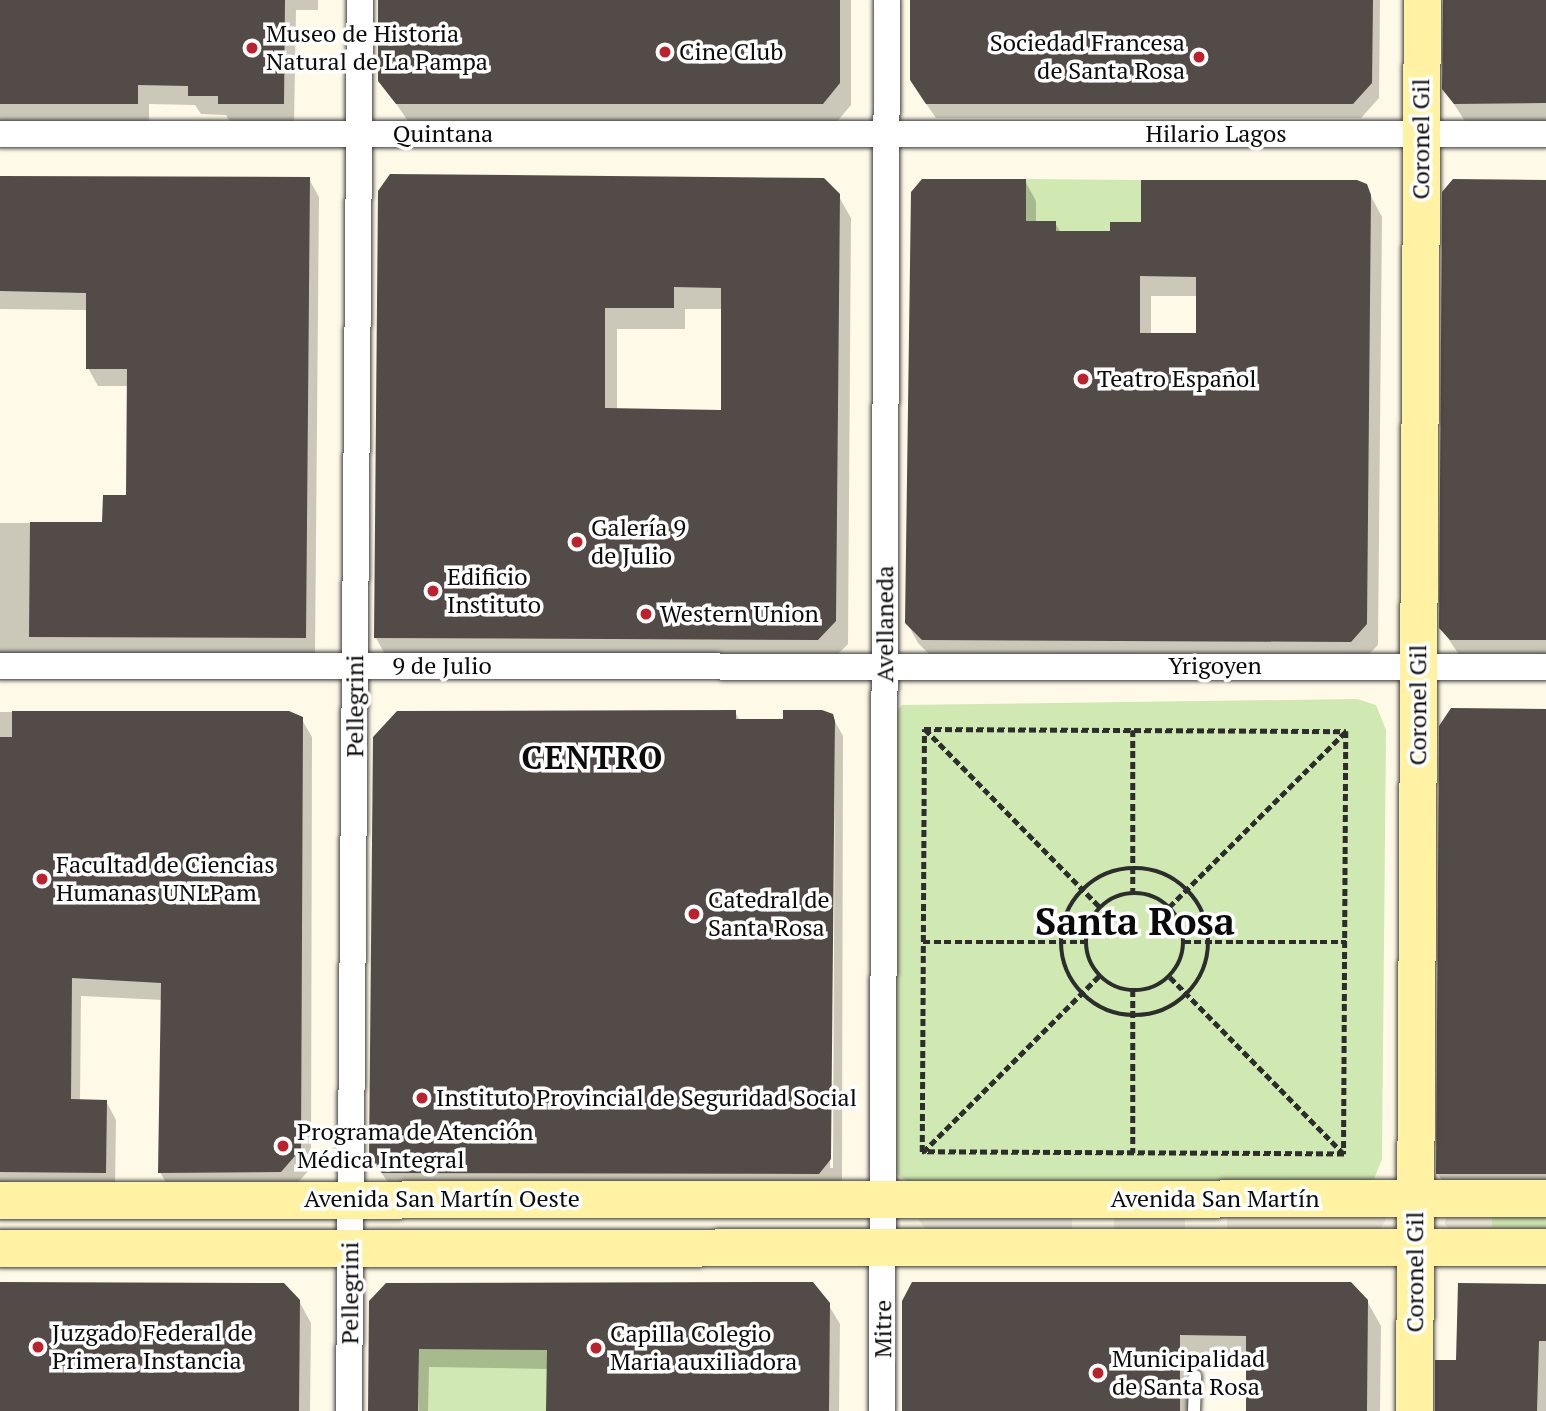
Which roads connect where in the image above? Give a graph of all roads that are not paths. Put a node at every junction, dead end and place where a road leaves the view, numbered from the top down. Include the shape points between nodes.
1 (360, 0) edge
2 (887, 0) edge
3 (1422, 0) edge
4 (0, 134) edge
5 (359, 134) junction
6 (886, 134) junction
7 (1422, 134) junction
8 (1546, 134) edge
9 (0, 666) edge
10 (355, 666) junction
11 (885, 666) junction
12 (1418, 666) junction
13 (1546, 667) edge
14 (1546, 1198) edge
15 (883, 1199) junction
16 (1093, 1199) junction
17 (1206, 1199) junction
18 (1415, 1199) junction
19 (0, 1200) edge
20 (351, 1200) junction
21 (350, 1247) junction
22 (883, 1247) junction
23 (1093, 1247) junction
24 (1206, 1247) junction
25 (1415, 1247) junction
26 (1546, 1247) edge
27 (0, 1248) edge
28 (1195, 1376) dead end
29 (349, 1411) edge
30 (883, 1411) edge
31 (1195, 1411) edge
32 (1415, 1411) edge

1 - 5 street, Pellegrini
2 - 6 street, Avellaneda
3 - 7 main road, Coronel Gil
4 - 5 street, Quintana
5 - 6 street, Quintana
5 - 10 street, Pellegrini
6 - 7 street, Hilario Lagos
6 - 11 street, Avellaneda
7 - 8 street, Hilario Lagos
7 - 12 main road, Coronel Gil
9 - 10 street, 9 de Julio
10 - 11 street, 9 de Julio
10 - 20 street, Pellegrini
11 - 12 street, Yrigoyen
11 - 15 street, Avellaneda
12 - 13 street, Yrigoyen
12 - 18 main road, Coronel Gil
14 - 18 main road, Avenida San Martín
15 - 16 main road, Avenida San Martín
15 - 20 main road, Avenida San Martín Oeste
15 - 22 street, Avellaneda
16 - 17 main road, Avenida San Martín
16 - 23 main road
17 - 18 main road, Avenida San Martín
17 - 24 main road
18 - 25 main road, Coronel Gil
19 - 20 main road, Avenida San Martín Oeste
20 - 21 street, Pellegrini
21 - 22 main road, Avenida San Martín Oeste
21 - 27 main road, Avenida San Martín Oeste
21 - 29 street, Pellegrini
22 - 23 main road, Avenida San Martín
22 - 30 street, Mitre
23 - 24 main road, Avenida San Martín
24 - 25 main road, Avenida San Martín
25 - 26 main road, Avenida San Martín
25 - 32 main road, Coronel Gil
28 - 31 lane

